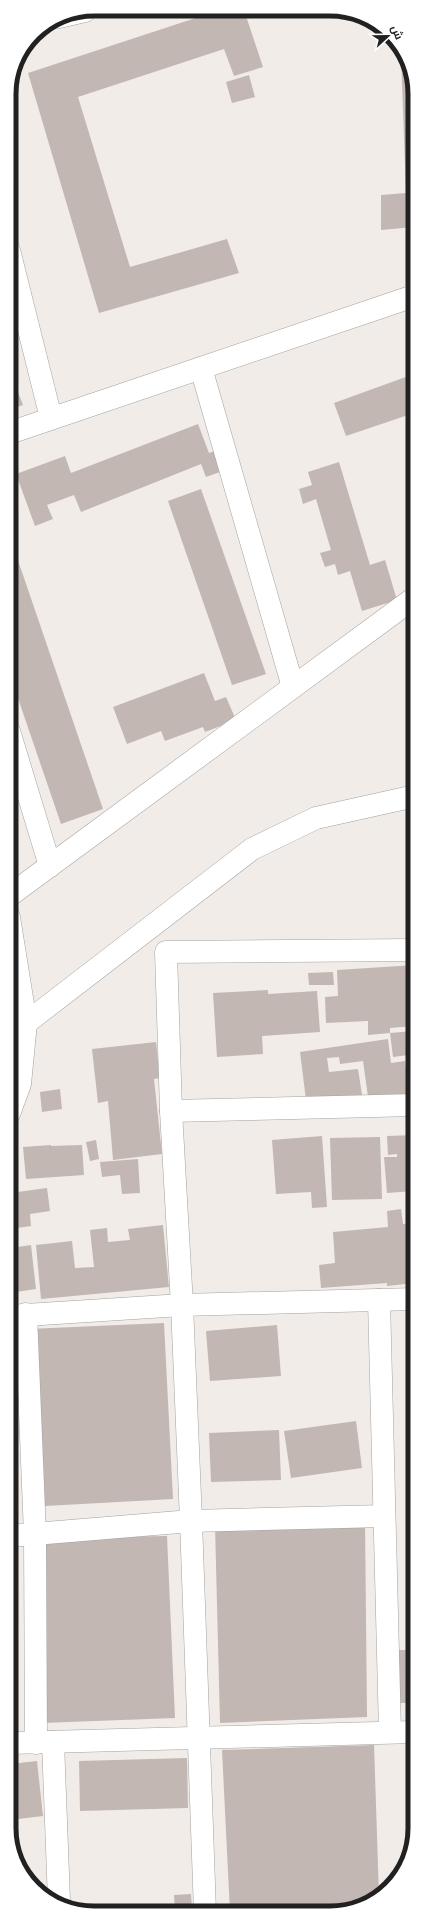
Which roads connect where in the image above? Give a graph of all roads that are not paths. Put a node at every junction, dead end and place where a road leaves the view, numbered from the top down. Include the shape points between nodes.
1 (16, 278) edge
2 (408, 298) edge
3 (201, 368) junction
4 (51, 418) junction
5 (16, 430) edge
6 (408, 602) edge
7 (293, 687) junction
8 (16, 754) edge
9 (408, 797) edge
10 (50, 866) junction
11 (16, 891) edge
12 (408, 950) edge
13 (16, 961) edge
14 (26, 1023) junction
15 (16, 1096) edge
16 (408, 1105) edge
17 (171, 1111) junction
18 (408, 1298) edge
19 (379, 1300) junction
20 (182, 1305) junction
21 (18, 1315) edge
22 (384, 1516) junction
23 (191, 1521) junction
24 (35, 1534) junction
25 (16, 1536) edge
26 (390, 1732) junction
27 (408, 1732) edge
28 (198, 1738) junction
29 (45, 1742) junction
30 (16, 1743) edge
31 (59, 1897) edge
32 (204, 1906) edge

1 - 4 street
2 - 3 street
3 - 4 street
3 - 7 street
4 - 5 street
6 - 7 street
7 - 10 street
8 - 10 street
9 - 14 street via 316,818 252,849
10 - 11 street
12 - 17 street via 166,952
13 - 14 street
14 - 15 street via 20,1084
16 - 17 street
17 - 20 street
18 - 19 street
19 - 20 street
19 - 22 street
20 - 21 street
20 - 23 street
21 - 24 street
22 - 23 street
22 - 26 street
23 - 24 street
23 - 28 street
24 - 25 street
24 - 29 street
26 - 27 street
26 - 28 street
28 - 29 street
28 - 32 street
29 - 30 street
29 - 31 street

